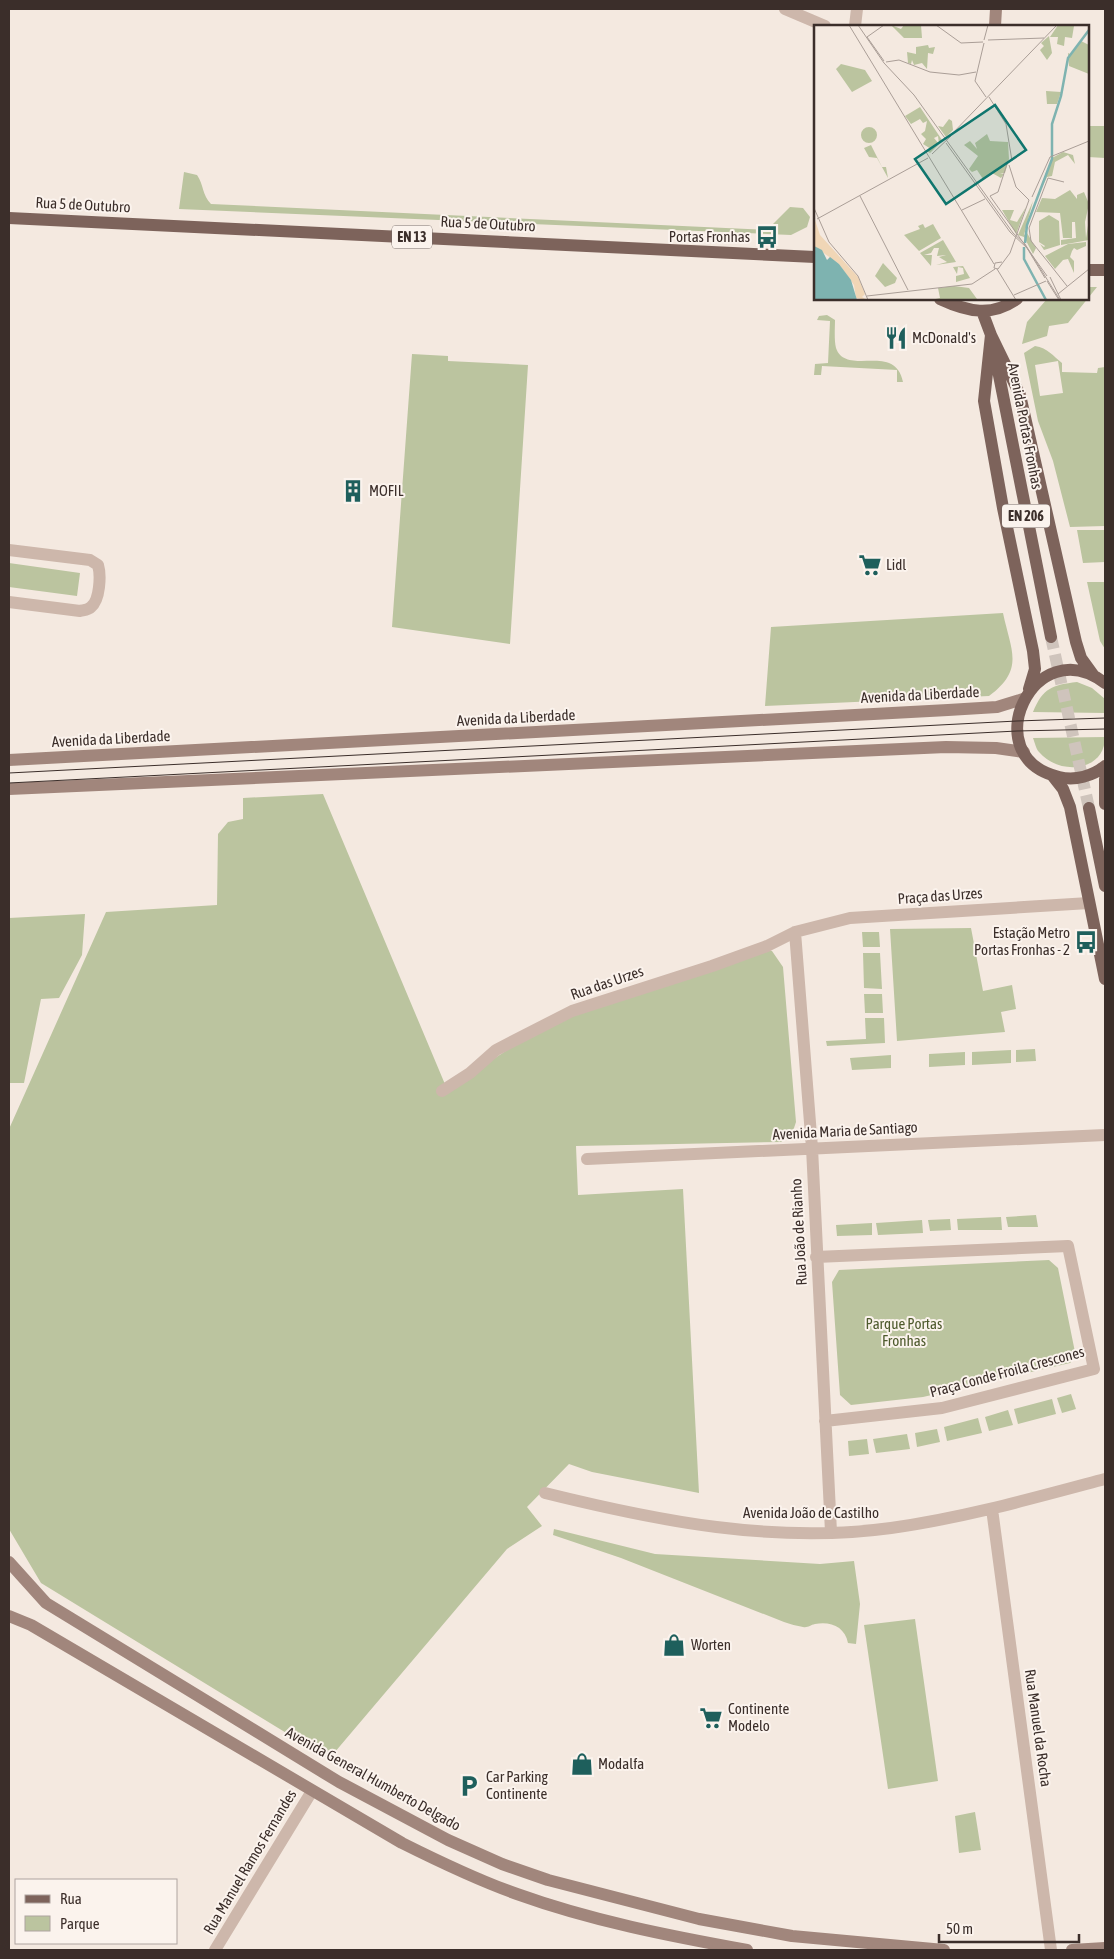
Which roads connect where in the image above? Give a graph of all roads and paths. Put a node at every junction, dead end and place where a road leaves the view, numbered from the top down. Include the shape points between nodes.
1 (785, 9) edge
2 (857, 9) edge
3 (996, 9) edge
4 (823, 25) edge
5 (855, 25) edge
6 (995, 25) edge
7 (9, 218) edge
8 (814, 257) edge
9 (1089, 270) edge
10 (1105, 270) edge
11 (942, 300) edge
12 (1016, 300) edge
13 (982, 311) junction
14 (990, 335) junction
15 (9, 550) edge
16 (9, 602) edge
17 (1051, 637) tunnel mouth
18 (1094, 676) junction
19 (1105, 683) edge
20 (1026, 694) junction
21 (1024, 752) junction
22 (9, 760) edge
23 (1105, 766) edge
24 (1052, 775) junction
25 (1105, 779) edge
26 (9, 789) edge
27 (1105, 804) edge
28 (1089, 808) tunnel mouth
29 (1105, 886) edge
30 (1089, 903) junction
31 (795, 932) junction
32 (1105, 979) edge
33 (442, 1091) dead end
34 (1105, 1135) edge
35 (812, 1148) junction
36 (587, 1159) dead end
37 (816, 1258) junction
38 (825, 1420) junction
39 (1105, 1480) edge
40 (545, 1493) dead end
41 (992, 1509) junction
42 (830, 1532) junction
43 (9, 1562) edge
44 (9, 1616) edge
45 (312, 1791) junction
46 (1105, 1948) edge
47 (215, 1950) edge
48 (747, 1950) edge
49 (944, 1950) edge
50 (1051, 1950) edge
51 (1072, 1950) edge

1 - 4 street
2 - 5 street
3 - 6 street
7 - 8 main road, Rua 5 de Outubro / EN 13
9 - 10 main road
11 - 13 main road via 959,308
12 - 13 main road via 1004,308
13 - 14 main road, Avenida Portas Fronhas / EN 206
14 - 17 main road, Avenida Portas Fronhas / EN 206
14 - 18 main road via 1020,395 1076,642 1081,658
14 - 20 main road via 984,400 1002,508 1034,651 1034,669
15 - 16 street via 90,560 98,565 100,572 96,602 90,608 80,611
18 - 19 main road
18 - 20 main road via 1071,670 1059,672 1048,675
20 - 21 main road via 1016,726
20 - 22 street, Avenida da Liberdade via 997,707
21 - 24 main road via 1032,762
21 - 26 street via 946,747
23 - 24 main road via 1072,779
24 - 30 main road via 1063,789 1070,807
25 - 27 main road
28 - 29 main road
30 - 31 street, Praça das Urzes via 850,918
30 - 32 main road
31 - 33 street, Rua das Urzes via 712,966 572,1011 496,1050 470,1073
31 - 35 street, Rua João de Rianho
34 - 35 street, Avenida Maria de Santiago
35 - 36 street, Avenida Maria de Santiago
35 - 37 street, Rua João de Rianho
37 - 38 street, Rua João de Rianho
37 - 38 street, Praça Conde Froila Crescones via 1068,1246 1094,1368 942,1408
38 - 42 street, Rua João de Rianho
39 - 41 street, Avenida João de Castilho
40 - 42 street, Avenida João de Castilho via 626,1513 699,1526 762,1532
41 - 42 street, Avenida João de Castilho via 890,1528
41 - 50 street, Rua Manuel da Rocha
43 - 49 street, Avenida General Humberto Delgado via 46,1603 188,1690 339,1782 448,1840 502,1864 556,1882 699,1919 792,1936
44 - 45 street via 31,1624
45 - 47 street, Rua Manuel Ramos Fernandes
45 - 48 street via 402,1843 461,1872 517,1894 665,1935
46 - 51 street

